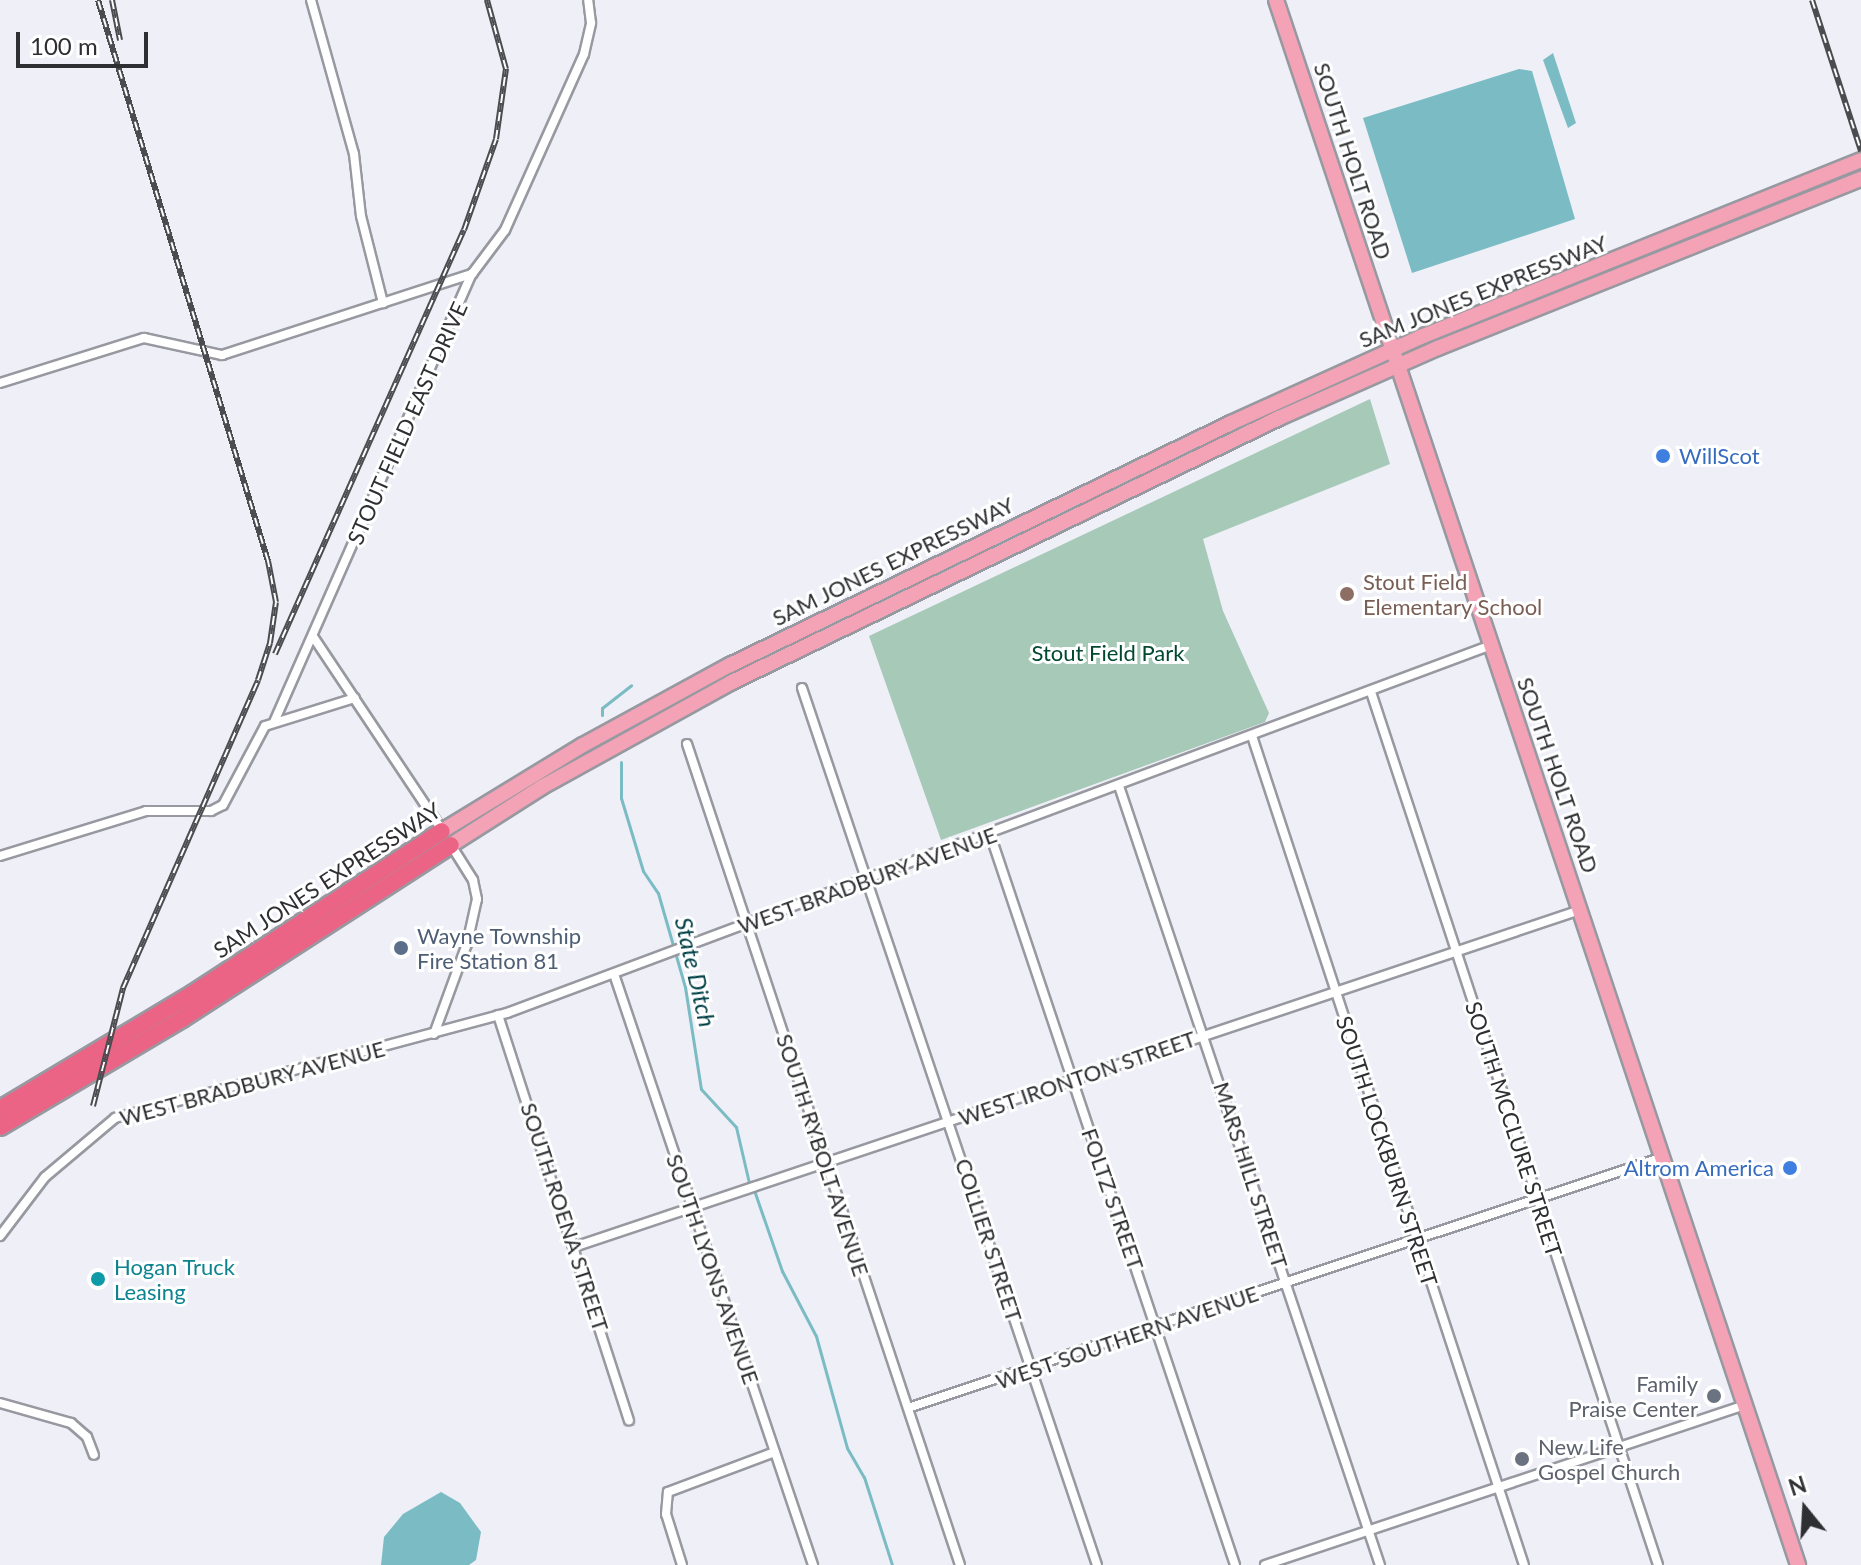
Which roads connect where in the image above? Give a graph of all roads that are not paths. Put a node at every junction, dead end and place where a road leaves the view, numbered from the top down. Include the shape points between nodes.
1 (311, 0) edge
2 (588, 0) edge
3 (1276, 0) edge
4 (1861, 160) edge
5 (1861, 179) edge
6 (472, 274) junction
7 (383, 303) junction
8 (1392, 349) junction
9 (1397, 365) junction
10 (0, 383) edge
11 (314, 638) junction
12 (1491, 645) junction
13 (802, 688) dead end
14 (1371, 692) junction
15 (355, 698) junction
16 (274, 722) junction
17 (1252, 736) junction
18 (687, 744) dead end
19 (1119, 786) junction
20 (990, 834) junction
21 (447, 838) junction
22 (0, 856) edge
23 (868, 880) junction
24 (1580, 910) junction
25 (747, 925) junction
26 (1456, 951) junction
27 (614, 974) junction
28 (1335, 992) junction
29 (498, 1015) junction
30 (434, 1034) junction
31 (1206, 1035) junction
32 (1073, 1079) junction
33 (70, 1087) junction
34 (0, 1109) edge
35 (950, 1122) junction
36 (0, 1127) edge
37 (0, 1140) edge
38 (1664, 1157) junction
39 (826, 1163) junction
40 (1537, 1199) junction
41 (692, 1209) junction
42 (0, 1236) edge
43 (1416, 1240) junction
44 (574, 1247) junction
45 (1286, 1283) junction
46 (1156, 1327) junction
47 (1031, 1370) junction
48 (0, 1403) edge
49 (1746, 1405) junction
50 (908, 1408) junction
51 (629, 1420) dead end
52 (1619, 1447) junction
53 (775, 1452) junction
54 (94, 1455) dead end
55 (1498, 1487) junction
56 (1368, 1530) junction
57 (682, 1565) edge
58 (813, 1565) edge
59 (960, 1565) edge
60 (1097, 1565) edge
61 (1235, 1565) edge
62 (1265, 1565) edge
63 (1380, 1565) edge
64 (1524, 1565) edge
65 (1658, 1565) edge
66 (1798, 1565) edge

1 - 7 street via 354,154 361,216
2 - 6 street, STOUT FIELD EAST DRIVE via 591,23 584,54 505,230
3 - 8 main road, SOUTH HOLT ROAD
4 - 8 main road, SAM JONES EXPRESSWAY
5 - 9 main road, SAM JONES EXPRESSWAY
6 - 7 street
6 - 11 street, STOUT FIELD EAST DRIVE
7 - 10 street via 222,355 144,338
8 - 9 main road, SOUTH HOLT ROAD
8 - 21 main road, SAM JONES EXPRESSWAY via 730,665 583,745
9 - 12 main road, SOUTH HOLT ROAD
9 - 21 main road, SAM JONES EXPRESSWAY via 732,682
11 - 15 street
11 - 16 street, STOUT FIELD EAST DRIVE
12 - 14 street, WEST BRADBURY AVENUE
12 - 24 main road, SOUTH HOLT ROAD
13 - 23 street, COLLIER STREET
14 - 17 street, WEST BRADBURY AVENUE
14 - 26 street, SOUTH MCCLURE STREET
15 - 16 street
15 - 21 street
16 - 22 street, STOUT FIELD EAST DRIVE via 258,733 223,805 200,811 146,811
17 - 19 street, WEST BRADBURY AVENUE
17 - 28 street, SOUTH LOCKBURN STREET
18 - 25 street, SOUTH RYBOLT AVENUE
19 - 20 street, WEST BRADBURY AVENUE
19 - 31 street, MARS HILL STREET
20 - 23 street, WEST BRADBURY AVENUE
20 - 32 street, FOLTZ STREET
21 - 30 street via 473,880 477,899 467,944
21 - 33 highway, SAM JONES EXPRESSWAY
21 - 34 highway, SAM JONES EXPRESSWAY
23 - 25 street, WEST BRADBURY AVENUE
23 - 35 street, COLLIER STREET
24 - 26 street, WEST IRONTON STREET
24 - 38 main road, SOUTH HOLT ROAD
25 - 27 street, WEST BRADBURY AVENUE
25 - 39 street, SOUTH RYBOLT AVENUE
26 - 28 street, WEST IRONTON STREET
26 - 40 street, SOUTH MCCLURE STREET
27 - 29 street, WEST BRADBURY AVENUE
27 - 41 street, SOUTH LYONS AVENUE
28 - 31 street, WEST IRONTON STREET
28 - 43 street, SOUTH LOCKBURN STREET
29 - 30 street, WEST BRADBURY AVENUE
29 - 44 street, SOUTH ROENA STREET
30 - 42 street, WEST BRADBURY AVENUE via 110,1121 45,1177
31 - 32 street, WEST IRONTON STREET
31 - 45 street, MARS HILL STREET
32 - 35 street, WEST IRONTON STREET
32 - 46 street, FOLTZ STREET
33 - 36 highway, SAM JONES EXPRESSWAY
33 - 37 highway
35 - 39 street, WEST IRONTON STREET
35 - 47 street, COLLIER STREET
38 - 40 street, WEST SOUTHERN AVENUE
38 - 49 main road, SOUTH HOLT ROAD
39 - 41 street, WEST IRONTON STREET
39 - 50 street, SOUTH RYBOLT AVENUE
40 - 43 street, WEST SOUTHERN AVENUE
40 - 52 street, SOUTH MCCLURE STREET
41 - 44 street, WEST IRONTON STREET
41 - 53 street, SOUTH LYONS AVENUE
43 - 45 street, WEST SOUTHERN AVENUE
43 - 55 street, SOUTH LOCKBURN STREET
44 - 51 street, SOUTH ROENA STREET
45 - 46 street, WEST SOUTHERN AVENUE
45 - 56 street, MARS HILL STREET
46 - 47 street, WEST SOUTHERN AVENUE
46 - 61 street, FOLTZ STREET
47 - 50 street, WEST SOUTHERN AVENUE
47 - 60 street, COLLIER STREET
48 - 54 street via 71,1423 87,1437
49 - 52 street
49 - 66 main road, SOUTH HOLT ROAD
50 - 59 street, SOUTH RYBOLT AVENUE
52 - 55 street
52 - 65 street, SOUTH MCCLURE STREET
53 - 57 street via 666,1496 666,1514
53 - 58 street, SOUTH LYONS AVENUE
55 - 56 street
55 - 64 street, SOUTH LOCKBURN STREET
56 - 62 street
56 - 63 street, MARS HILL STREET

